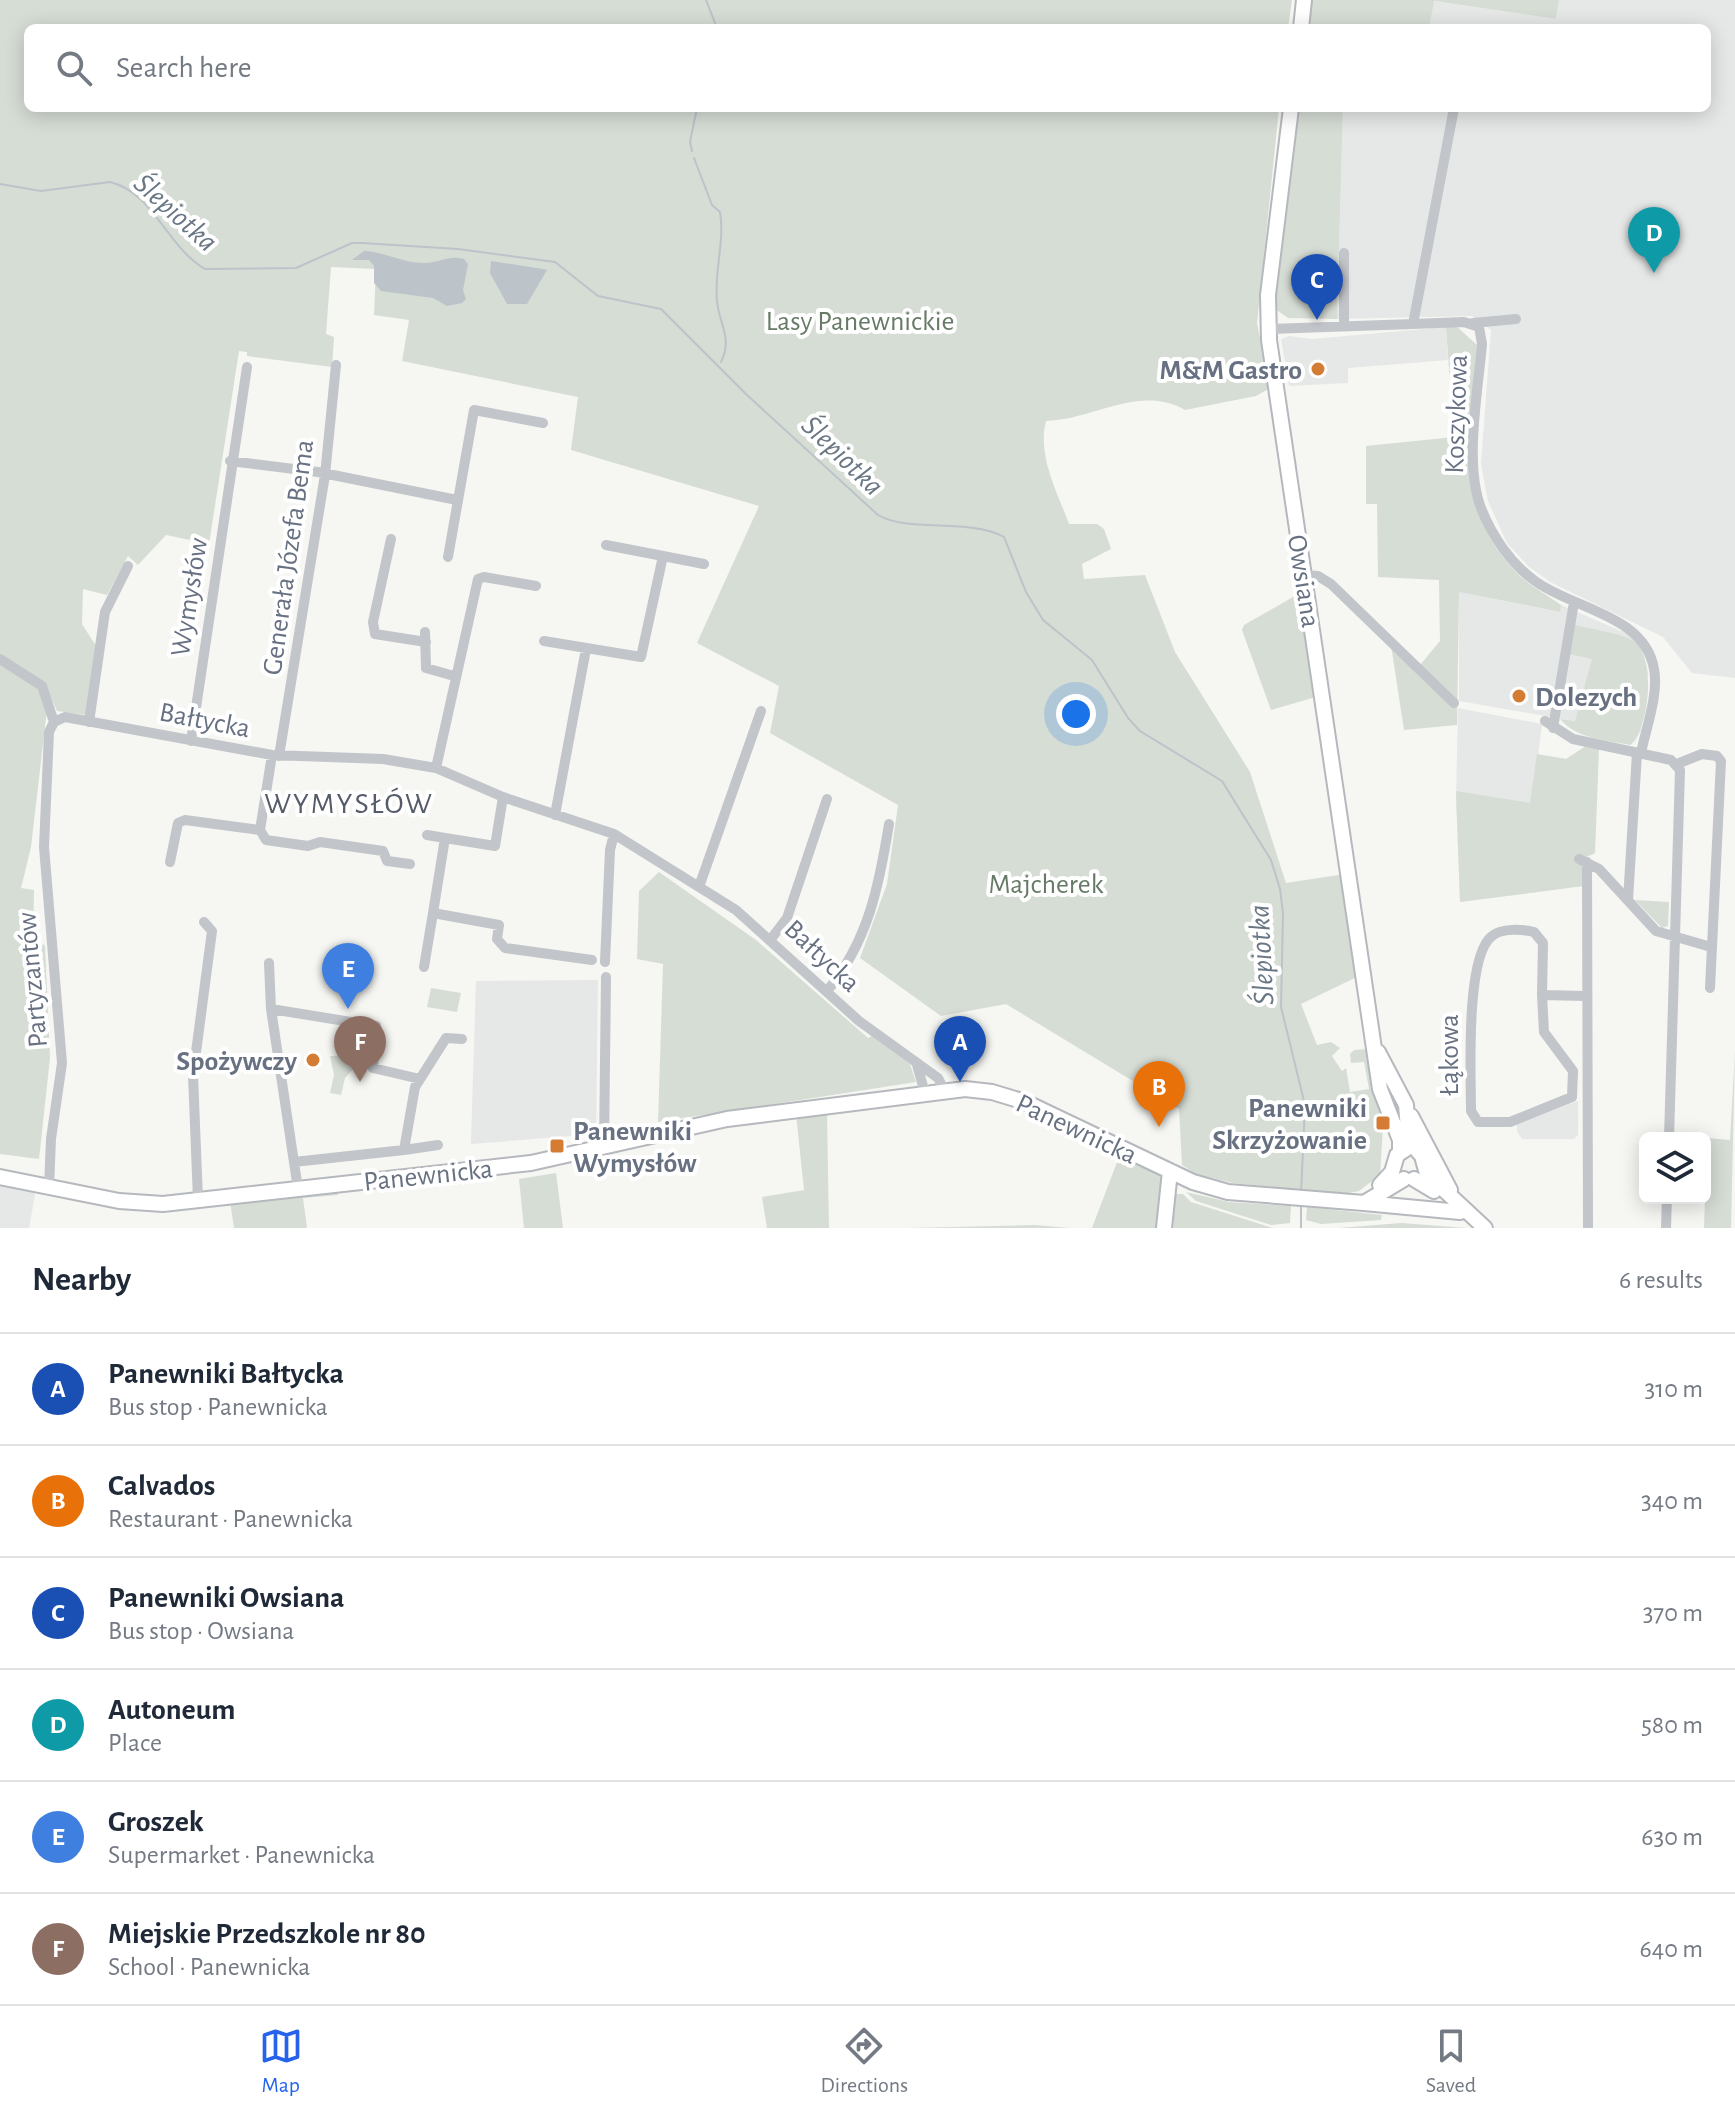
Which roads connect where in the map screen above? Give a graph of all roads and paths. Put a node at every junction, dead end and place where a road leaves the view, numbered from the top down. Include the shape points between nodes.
1 (1304, 0) edge
2 (1301, 24) edge
3 (1290, 112) edge
4 (1453, 112) edge
5 (1344, 253) dead end
6 (1516, 319) dead end
7 (1413, 324) junction
8 (1476, 325) junction
9 (1344, 326) junction
10 (1267, 329) junction
11 (336, 365) dead end
12 (247, 367) dead end
13 (543, 423) dead end
14 (230, 461) junction
15 (325, 475) junction
16 (457, 500) junction
17 (391, 539) dead end
18 (606, 545) dead end
19 (663, 556) junction
20 (448, 557) dead end
21 (704, 564) dead end
22 (128, 566) dead end
23 (1304, 575) junction
24 (536, 586) dead end
25 (1574, 602) junction
26 (544, 641) dead end
27 (586, 649) junction
28 (0, 659) edge
29 (423, 664) junction
30 (454, 676) junction
31 (421, 678) dead end
32 (1454, 703) dead end
33 (761, 711) dead end
34 (54, 722) junction
35 (89, 722) junction
36 (191, 741) junction
37 (1639, 753) junction
38 (276, 756) junction
39 (1677, 764) junction
40 (436, 768) junction
41 (503, 797) junction
42 (827, 799) dead end
43 (555, 815) junction
44 (889, 824) dead end
45 (260, 830) junction
46 (614, 834) junction
47 (427, 835) dead end
48 (445, 838) junction
49 (170, 862) dead end
50 (410, 864) dead end
51 (700, 884) junction
52 (1628, 900) junction
53 (433, 913) junction
54 (204, 922) dead end
55 (1674, 937) junction
56 (771, 939) junction
57 (1711, 947) junction
58 (592, 960) dead end
59 (605, 962) dead end
60 (269, 963) dead end
61 (424, 967) dead end
62 (606, 977) dead end
63 (1710, 988) dead end
64 (827, 991) junction
65 (1542, 995) junction
66 (1586, 996) junction
67 (271, 1009) junction
68 (462, 1039) dead end
69 (916, 1063) junction
70 (1385, 1077) junction
71 (420, 1079) junction
72 (945, 1091) junction
73 (925, 1093) junction
74 (1407, 1109) junction
75 (1669, 1132) edge
76 (438, 1145) dead end
77 (604, 1148) junction
78 (404, 1150) junction
79 (1407, 1151) junction
80 (294, 1162) junction
81 (1170, 1171) junction
82 (1409, 1173) junction
83 (0, 1177) edge
84 (49, 1188) junction
85 (298, 1189) junction
86 (198, 1200) junction
87 (1360, 1202) junction
88 (1667, 1204) edge
89 (1458, 1206) junction
90 (1479, 1223) edge
91 (1164, 1228) edge
92 (1588, 1228) edge
93 (1666, 1228) edge

1 - 2 street
3 - 10 street, Owsiana
4 - 7 street
5 - 9 street
6 - 8 street
7 - 8 street
7 - 9 street
8 - 25 street, Koszykowa via 1482,344 1474,460 1480,505 1517,566
9 - 10 street
10 - 23 street, Owsiana
11 - 15 street, Generała Józefa Bema
12 - 14 street, Wymysłów
13 - 16 street via 474,410
14 - 15 street
14 - 36 street, Wymysłów
15 - 16 street
15 - 38 street, Generała Józefa Bema
16 - 20 street
17 - 29 street via 375,634 426,637
18 - 19 street
19 - 21 street
19 - 27 street via 641,657
22 - 35 street via 105,612
23 - 32 street via 1331,584
23 - 70 street, Owsiana
24 - 30 street via 478,579 459,675
25 - 37 street, Koszykowa via 1625,626 1651,657 1654,682
25 - 37 street via 1549,725 1573,739
26 - 27 street
27 - 43 street
28 - 34 street via 42,686
29 - 30 street
29 - 31 street
30 - 40 street
33 - 51 street
34 - 35 street, Bałtycka via 65,717
34 - 84 street, Partyzantów via 49,732 44,847 62,1063
35 - 36 street, Bałtycka
36 - 38 street, Bałtycka
37 - 39 street
37 - 52 street, Koszykowa
38 - 40 street, Bałtycka via 383,759
38 - 45 street, Generała Józefa Bema
39 - 55 street
39 - 57 street via 1702,754 1720,758
40 - 41 street, Bałtycka
41 - 43 street, Bałtycka
41 - 48 street via 495,846
42 - 56 street via 787,918
43 - 46 street, Bałtycka
44 - 64 street via 880,884 863,935
45 - 49 street via 185,820 178,823
45 - 50 street via 266,840 277,843 320,842 383,851 387,861
46 - 51 street, Bałtycka
46 - 59 street
47 - 48 street
48 - 53 street
51 - 56 street, Bałtycka
52 - 55 street via 1656,931
52 - 66 street via 1583,860
53 - 58 street via 499,925 497,939 505,948
53 - 61 street
54 - 86 street via 212,931 193,1075
55 - 57 street
55 - 75 street
56 - 64 street, Bałtycka
57 - 63 street
60 - 67 street
62 - 77 street
64 - 69 street, Bałtycka
65 - 65 street, Łąkowa via 1539,936 1526,930 1491,936 1472,998 1471,1111 1478,1122 1510,1122 1572,1097 1573,1071 1544,1032
65 - 66 street
66 - 92 street
67 - 71 street via 376,1026 373,1068
67 - 80 street
68 - 71 street, Panewnicka via 446,1038
69 - 72 street, Bałtycka via 941,1081
69 - 73 street
70 - 74 street, Owsiana
70 - 79 street, Owsiana
71 - 78 street, Panewnicka
72 - 73 street, Panewnicka
72 - 81 street, Panewnicka via 977,1089 1016,1099
73 - 77 street, Panewnicka via 727,1119
74 - 79 street, Owsiana
74 - 89 street
76 - 78 street, Panewnicka
77 - 85 street, Panewnicka via 531,1163
78 - 80 street, Panewnicka
79 - 82 street
79 - 82 street via 1422,1156
80 - 85 street
81 - 87 street, Panewnicka via 1228,1192
81 - 91 street
82 - 87 street
82 - 89 street
83 - 84 street, Panewnicka
84 - 86 street, Panewnicka via 126,1203
85 - 86 street, Panewnicka
87 - 89 street, Panewnicka
88 - 93 street
89 - 90 street

